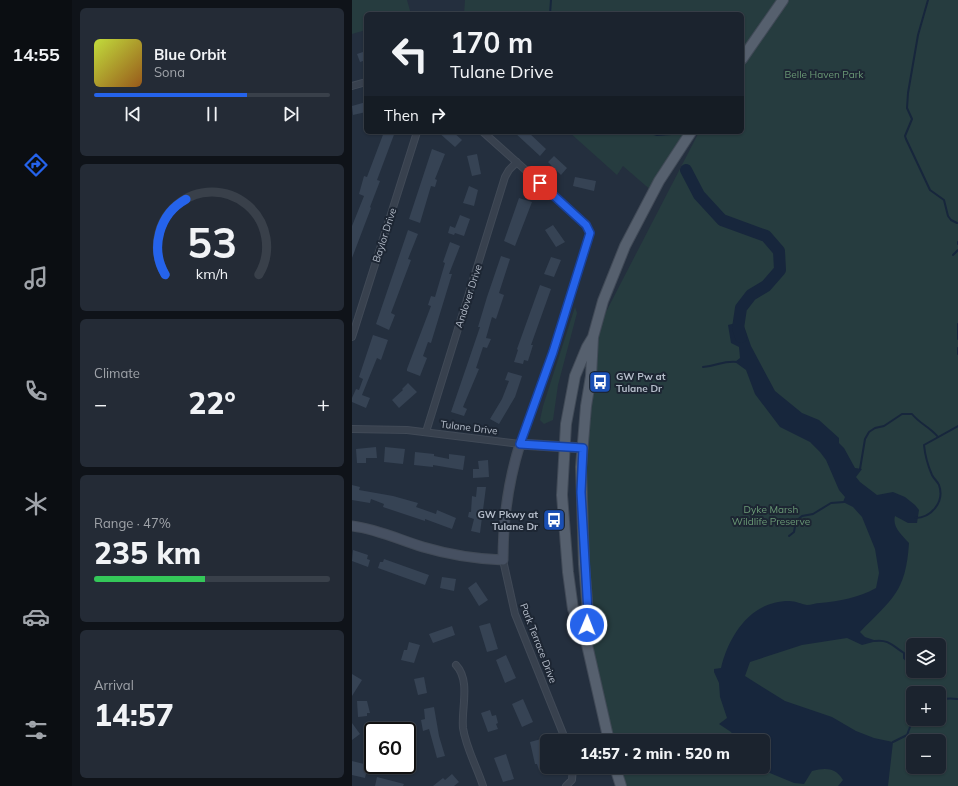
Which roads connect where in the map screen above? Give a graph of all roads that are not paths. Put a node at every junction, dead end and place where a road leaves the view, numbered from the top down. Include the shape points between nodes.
1 (783, 0) edge
2 (744, 56) edge
3 (364, 83) edge
4 (352, 86) edge
5 (416, 134) edge
6 (485, 134) edge
7 (690, 134) edge
8 (517, 162) junction
9 (352, 337) edge
10 (593, 337) junction
11 (352, 430) edge
12 (426, 432) junction
13 (520, 444) junction
14 (565, 446) junction
15 (583, 448) junction
16 (352, 526) edge
17 (503, 560) junction
18 (586, 636) junction
19 (456, 665) dead end
20 (563, 734) edge
21 (607, 734) edge
22 (573, 774) edge
23 (617, 774) edge
24 (568, 784) edge
25 (483, 786) edge
26 (620, 786) edge

1 - 2 main road
3 - 4 street
5 - 9 street, Baylor Drive
6 - 8 street
7 - 10 main road via 660,181 625,246 603,301
8 - 12 street, Andover Drive via 506,177
8 - 13 street, Park Terrace Drive via 589,228 589,239 553,352
10 - 14 main road via 575,376 566,424
10 - 15 main road via 592,376 586,406
11 - 12 street, Tulane Drive
12 - 13 street, Tulane Drive
13 - 14 street, Tulane Drive
13 - 17 street, Park Terrace Drive via 506,497
14 - 15 street, Tulane Drive
14 - 18 main road via 562,495 568,572 573,609
15 - 18 main road via 581,492 588,613
16 - 17 street via 366,528 443,553
17 - 20 street, Park Terrace Drive via 515,614
18 - 21 main road
19 - 25 street via 463,680 464,732
22 - 24 street
23 - 26 main road

